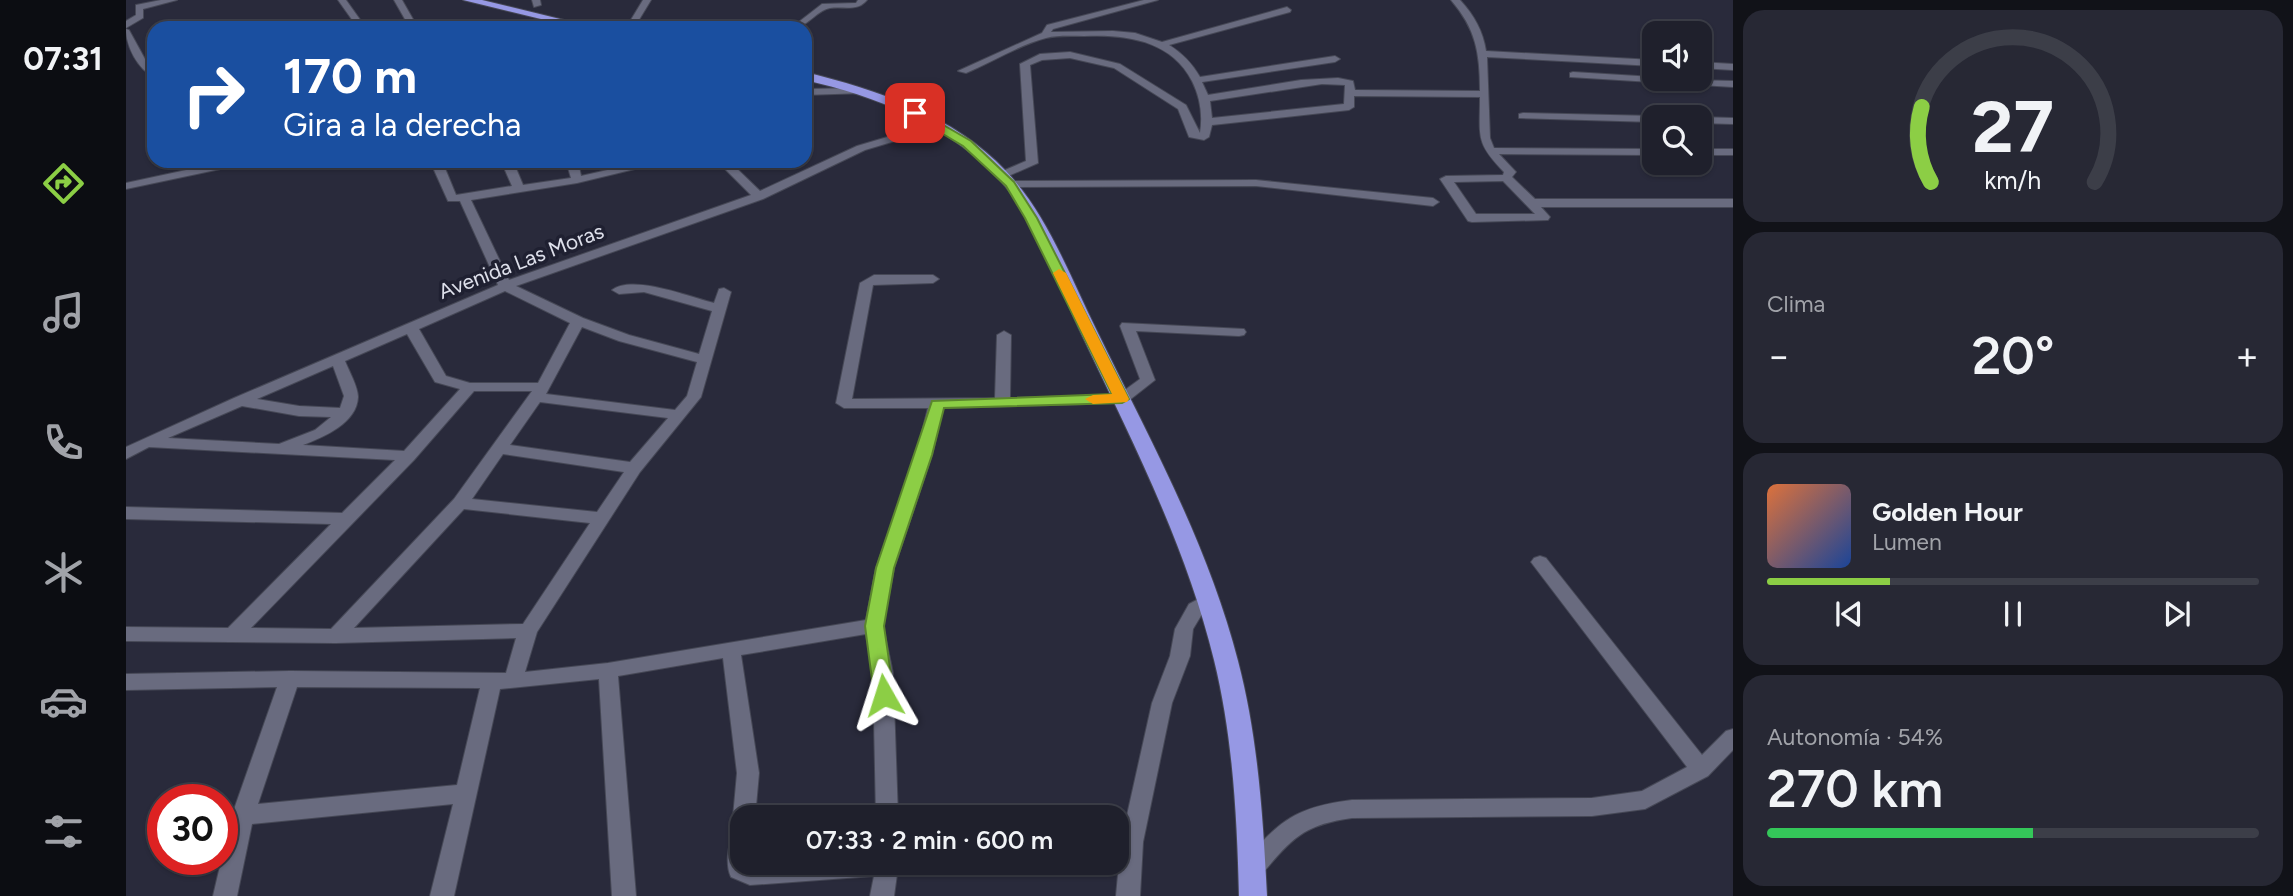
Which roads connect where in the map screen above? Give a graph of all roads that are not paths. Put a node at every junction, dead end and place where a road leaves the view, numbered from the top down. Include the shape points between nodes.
1 (173, 0) edge
2 (342, 0) edge
3 (398, 0) edge
4 (468, 0) edge
5 (647, 0) edge
6 (863, 0) edge
7 (1116, 0) edge
8 (1154, 0) edge
9 (1455, 0) edge
10 (1287, 10) dead end
11 (1118, 11) junction
12 (357, 21) edge
13 (410, 21) edge
14 (561, 21) edge
15 (634, 21) edge
16 (805, 21) edge
17 (126, 25) edge
18 (126, 32) edge
19 (1045, 35) junction
20 (1166, 43) junction
21 (1483, 54) junction
22 (1335, 59) dead end
23 (1642, 62) edge
24 (1712, 66) edge
25 (147, 67) edge
26 (1733, 67) edge
27 (963, 71) dead end
28 (1573, 75) dead end
29 (1198, 80) junction
30 (812, 82) edge
31 (1733, 84) edge
32 (1351, 93) junction
33 (1483, 94) junction
34 (1204, 99) junction
35 (1523, 116) dead end
36 (1642, 119) edge
37 (1712, 120) edge
38 (1733, 121) edge
39 (1207, 122) junction
40 (938, 125) junction
41 (1490, 151) junction
42 (1642, 152) edge
43 (1712, 152) edge
44 (1733, 152) edge
45 (212, 168) edge
46 (439, 168) edge
47 (510, 168) edge
48 (574, 168) edge
49 (631, 168) edge
50 (730, 168) edge
51 (1506, 178) junction
52 (1006, 179) junction
53 (577, 180) junction
54 (126, 187) edge
55 (519, 190) junction
56 (464, 197) junction
57 (759, 197) junction
58 (1433, 202) dead end
59 (1532, 203) junction
60 (1733, 203) edge
61 (933, 279) dead end
62 (505, 286) junction
63 (619, 290) dead end
64 (724, 292) dead end
65 (717, 308) junction
66 (578, 321) junction
67 (410, 326) junction
68 (1239, 332) dead end
69 (1004, 335) dead end
70 (337, 358) junction
71 (705, 360) junction
72 (470, 387) junction
73 (540, 392) junction
74 (1122, 399) junction
75 (239, 401) junction
76 (1002, 402) junction
77 (937, 404) junction
78 (346, 413) junction
79 (681, 415) junction
80 (146, 442) junction
81 (498, 448) junction
82 (279, 449) junction
83 (126, 454) edge
84 (408, 456) junction
85 (634, 468) junction
86 (460, 503) junction
87 (126, 513) edge
88 (600, 518) junction
89 (345, 519) junction
90 (1539, 562) dead end
91 (1208, 601) junction
92 (874, 626) junction
93 (528, 631) junction
94 (126, 635) edge
95 (233, 635) junction
96 (336, 636) junction
97 (731, 649) junction
98 (608, 670) junction
99 (290, 679) junction
100 (503, 681) junction
101 (126, 682) edge
102 (1733, 737) edge
103 (1701, 770) junction
104 (467, 793) junction
105 (745, 805) edge
106 (887, 805) edge
107 (243, 815) junction
108 (1129, 824) edge
109 (1252, 869) junction
110 (890, 875) edge
111 (1126, 875) edge
112 (225, 896) edge
113 (442, 896) edge
114 (624, 896) edge
115 (882, 896) edge
116 (1128, 896) edge
117 (1253, 896) edge

1 - 17 street via 139,7 140,16
2 - 12 street
3 - 13 street
4 - 14 highway
5 - 15 street
6 - 16 street via 858,5 825,6
7 - 11 street
8 - 11 street
9 - 21 street via 1473,20
10 - 20 street
11 - 19 street via 1051,27
18 - 25 street
19 - 20 street via 1107,33
19 - 27 street
20 - 29 street
21 - 23 street
21 - 33 street
22 - 29 street
24 - 26 street
28 - 31 street
29 - 34 street
30 - 40 highway via 861,91
32 - 33 street
32 - 34 street via 1350,83 1342,81
32 - 39 street via 1351,104 1345,107
33 - 41 street
34 - 39 street
35 - 36 street
37 - 38 street
39 - 52 street via 1204,136 1196,136 1182,107 1117,66 1070,55 1040,57 1025,65 1032,163
40 - 52 highway
40 - 57 street, Avenida Las Moras via 861,148
41 - 42 street
41 - 51 street via 1510,172
43 - 44 street
45 - 54 street
46 - 56 street via 452,199
47 - 55 street
48 - 53 street
49 - 53 street
50 - 57 street
51 - 59 street
51 - 59 street via 1450,178 1446,182 1472,218 1544,217
52 - 58 street via 1256,183
52 - 74 highway via 1031,218
53 - 55 street
55 - 56 street
56 - 62 street
57 - 62 street, Avenida Las Moras
59 - 60 street
61 - 77 street via 867,282 844,403
62 - 66 street
62 - 67 street, Avenida Las Moras
63 - 65 street via 644,288
64 - 65 street
65 - 71 street
66 - 71 street
66 - 73 street
67 - 70 street, Avenida Las Moras
67 - 72 street via 440,379
68 - 74 street via 1127,326 1148,380
69 - 76 street
70 - 75 street, Avenida Las Moras
70 - 78 street via 351,396
71 - 79 street via 694,397
72 - 73 street
72 - 84 street
73 - 79 street
73 - 81 street
74 - 76 street
74 - 91 highway via 1187,541
75 - 78 street
75 - 80 street, Avenida Las Moras
76 - 77 street
77 - 92 street via 885,568
78 - 82 street via 320,433
79 - 85 street
80 - 82 street
80 - 83 street, Avenida Las Moras
81 - 85 street
81 - 86 street
82 - 84 street
84 - 89 street
85 - 88 street
86 - 88 street
86 - 96 street
87 - 89 street
88 - 93 street
89 - 95 street
90 - 103 street
91 - 108 street via 1195,609 1184,629
91 - 109 highway via 1238,718
92 - 97 street
92 - 106 street via 883,673
93 - 96 street
93 - 100 street
94 - 95 street
95 - 96 street
97 - 98 street
97 - 105 street via 748,773
98 - 100 street
98 - 114 street
99 - 100 street
99 - 101 street
99 - 107 street
100 - 104 street
102 - 103 street
103 - 109 street via 1644,800 1592,807 1318,813 1295,822
104 - 107 street
104 - 113 street
107 - 112 street
109 - 117 highway
110 - 115 street
111 - 116 street

